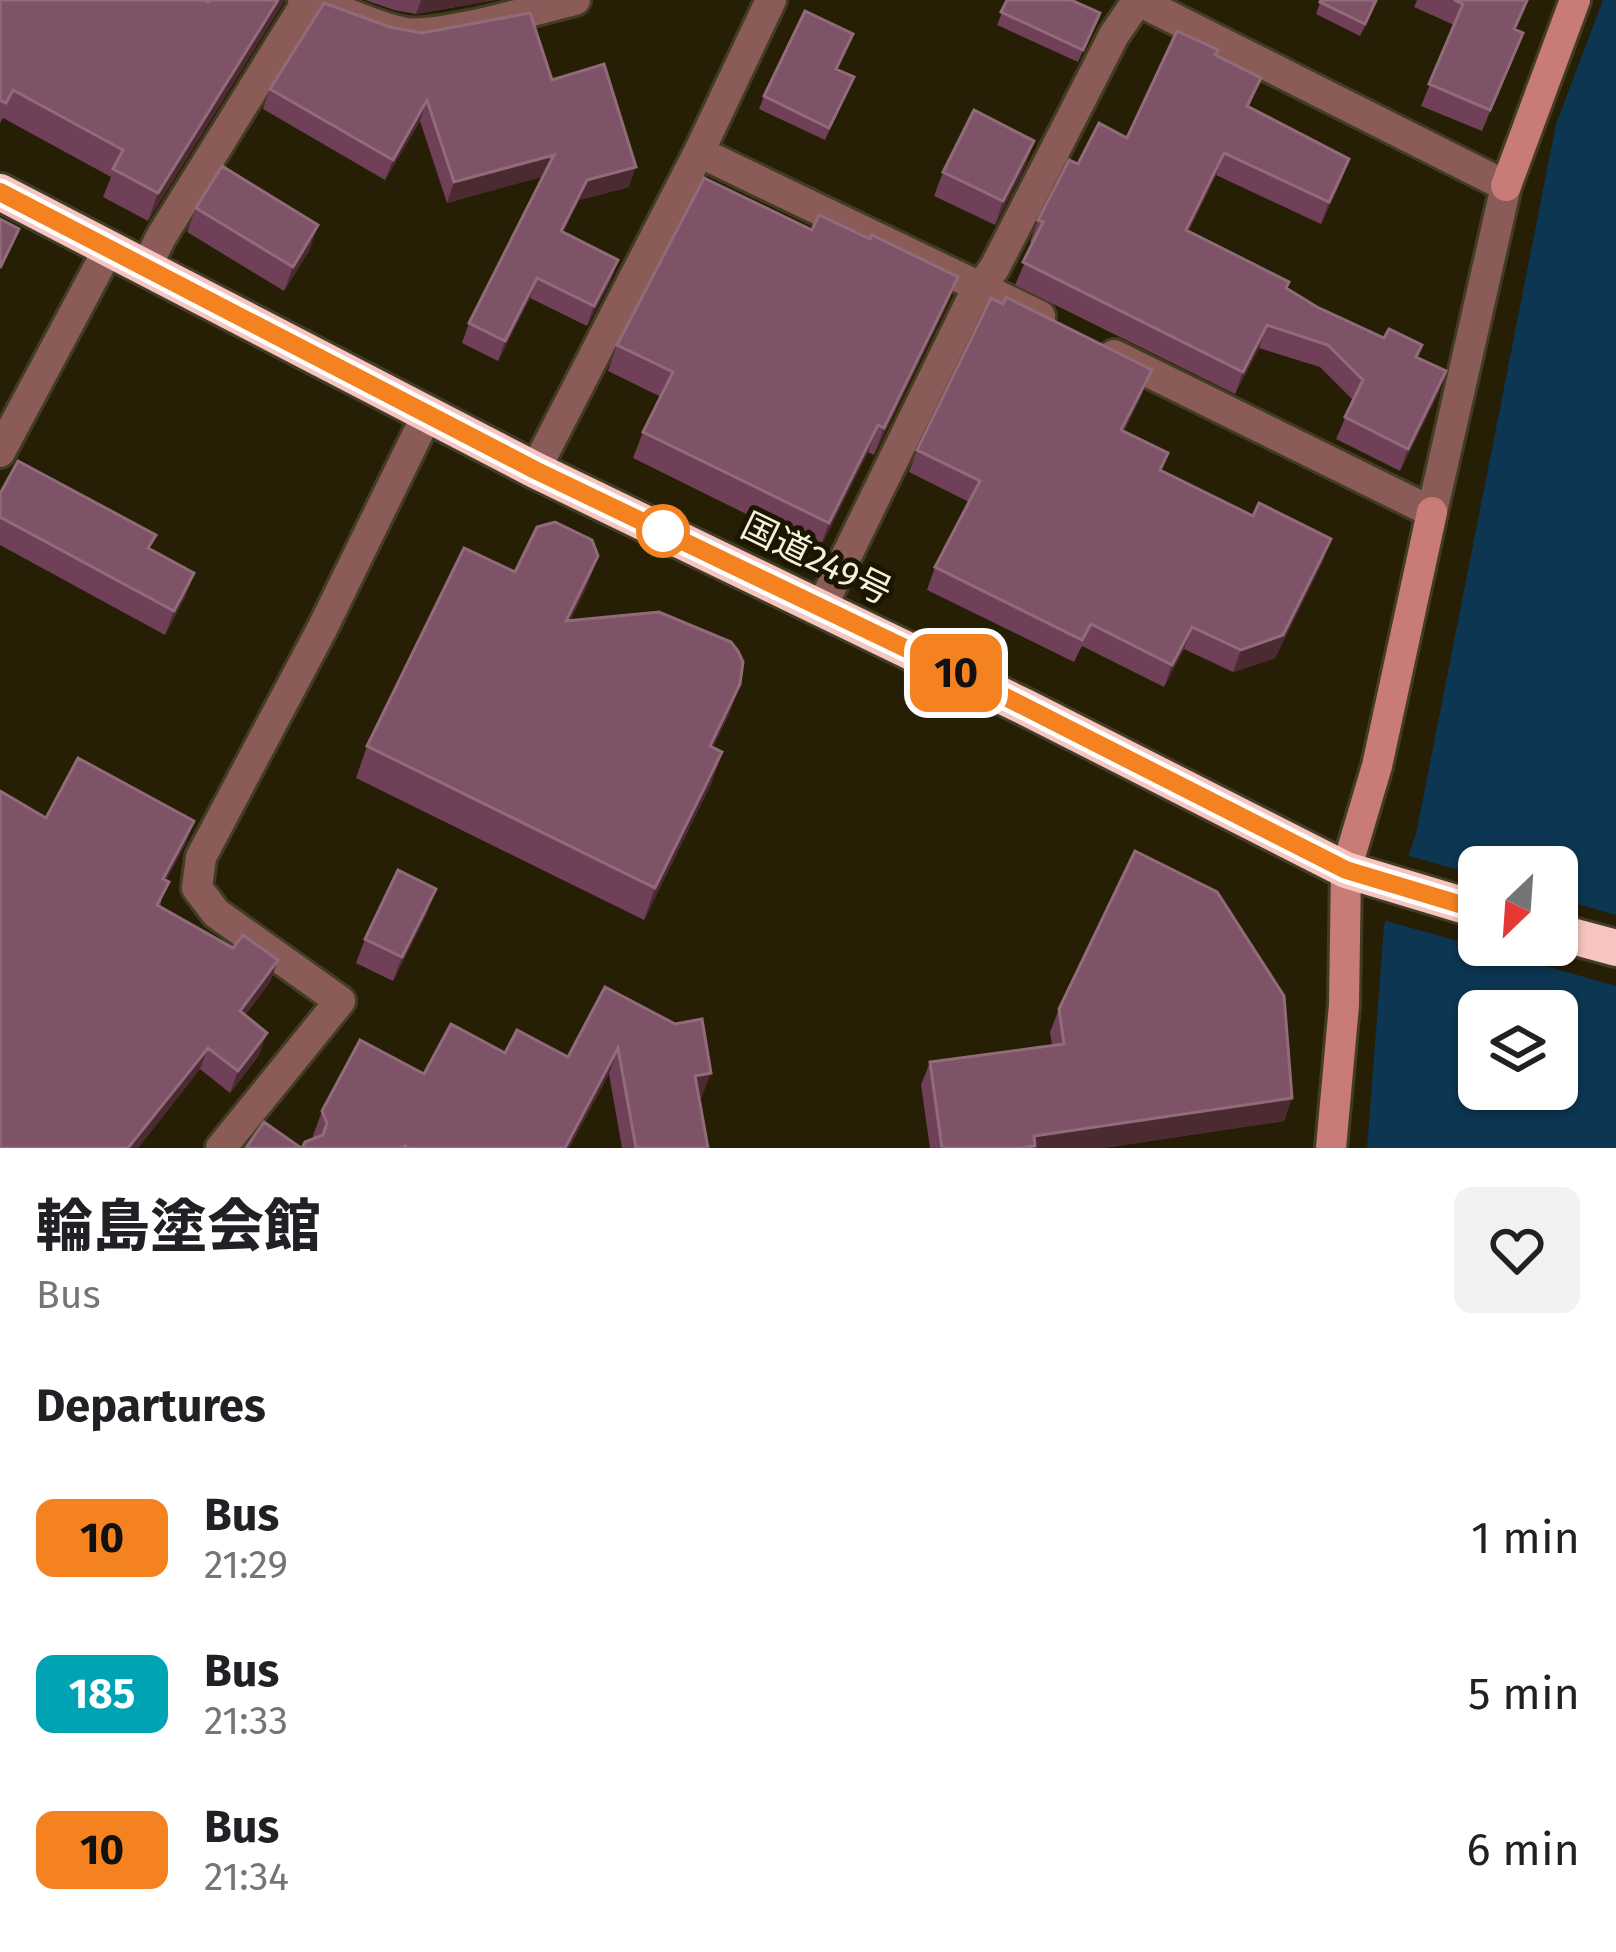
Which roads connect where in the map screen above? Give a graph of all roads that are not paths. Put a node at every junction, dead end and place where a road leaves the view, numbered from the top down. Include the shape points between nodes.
1 (306, 0) edge
2 (575, 0) edge
3 (771, 0) edge
4 (1137, 0) edge
5 (1575, 0) edge
6 (699, 152) junction
7 (1506, 186) junction
8 (0, 192) edge
9 (108, 250) junction
10 (145, 269) junction
11 (982, 286) junction
12 (428, 412) junction
13 (0, 452) edge
14 (535, 470) junction
15 (1432, 512) junction
16 (821, 606) junction
17 (1346, 870) junction
18 (1458, 904) edge
19 (1578, 938) edge
20 (1616, 948) edge
21 (221, 1148) edge
22 (1331, 1148) edge

1 - 2 street via 404,34
1 - 10 street
3 - 6 street
4 - 7 street
4 - 11 street
5 - 7 street
6 - 11 street
6 - 14 street
7 - 15 street
8 - 9 highway, 国道249号
9 - 10 highway, 国道249号
9 - 13 street
10 - 12 highway, 国道249号
11 - 15 street
11 - 16 street
12 - 14 highway, 国道249号
12 - 21 street via 201,857 197,889 216,913 340,1001 259,1121
14 - 16 highway, 国道249号
15 - 17 street
16 - 17 highway, 国道249号
17 - 18 highway, 国道249号
17 - 22 street
19 - 20 highway

